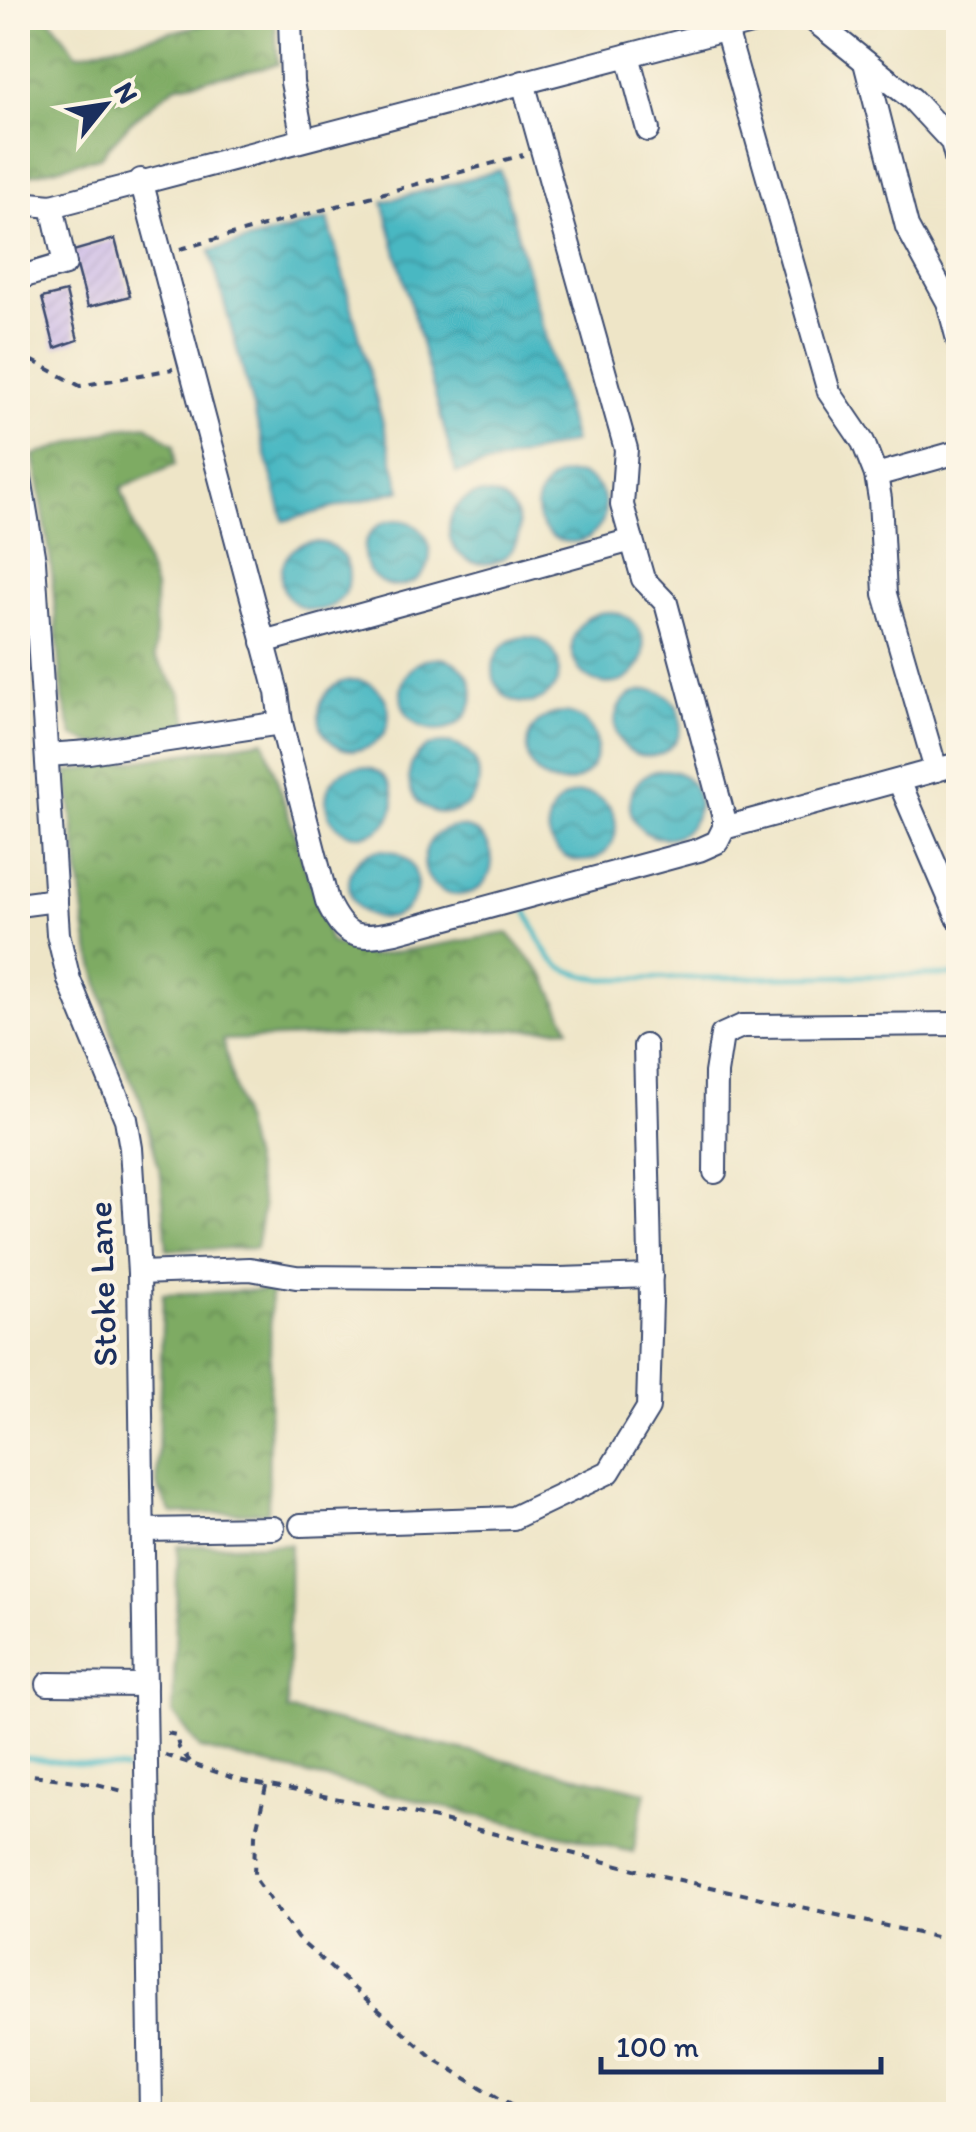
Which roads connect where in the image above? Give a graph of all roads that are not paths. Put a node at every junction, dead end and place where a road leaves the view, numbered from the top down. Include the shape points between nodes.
1 (290, 18) edge
2 (770, 18) edge
3 (811, 18) edge
4 (726, 30) junction
5 (628, 56) junction
6 (865, 62) junction
7 (524, 82) junction
8 (648, 130) dead end
9 (302, 140) junction
10 (958, 165) edge
11 (141, 180) junction
12 (52, 206) junction
13 (18, 210) edge
14 (18, 222) edge
15 (18, 278) edge
16 (958, 340) edge
17 (958, 452) edge
18 (18, 466) edge
19 (876, 475) junction
20 (632, 540) junction
21 (263, 642) junction
22 (280, 723) junction
23 (47, 755) junction
24 (948, 767) edge
25 (900, 781) junction
26 (724, 828) junction
27 (56, 900) junction
28 (18, 905) edge
29 (958, 918) edge
30 (958, 1024) edge
31 (644, 1046) dead end
32 (715, 1172) dead end
33 (139, 1274) junction
34 (650, 1276) junction
35 (301, 1525) dead end
36 (273, 1528) dead end
37 (143, 1530) junction
38 (48, 1684) dead end
39 (145, 1685) junction
40 (151, 2114) edge

1 - 9 street
2 - 4 street
3 - 6 street
4 - 5 street
4 - 19 street via 829,392
5 - 7 street
5 - 8 street
6 - 10 street via 952,142
6 - 16 street via 906,228 948,302
7 - 9 street
7 - 20 street via 626,449 622,505
9 - 11 street
11 - 12 street
11 - 21 street
12 - 13 street
12 - 14 street via 34,223
12 - 15 street via 64,264
17 - 19 street
18 - 23 street, Stoke Lane via 34,560
19 - 24 street via 885,594
20 - 21 street
20 - 26 street via 643,578 666,603
21 - 22 street
22 - 23 street
22 - 26 street via 327,901 336,921 366,938 647,866 716,842
23 - 27 street, Stoke Lane
24 - 25 street
25 - 26 street
25 - 29 street
27 - 28 street
27 - 33 street, Stoke Lane via 69,980 126,1120
30 - 32 street via 742,1026 722,1035
31 - 34 street
33 - 34 street via 250,1269 296,1277
33 - 37 street, Stoke Lane
34 - 35 street via 648,1408 608,1472 513,1518
36 - 37 street
37 - 39 street, Stoke Lane
38 - 39 street
39 - 40 street, Stoke Lane

